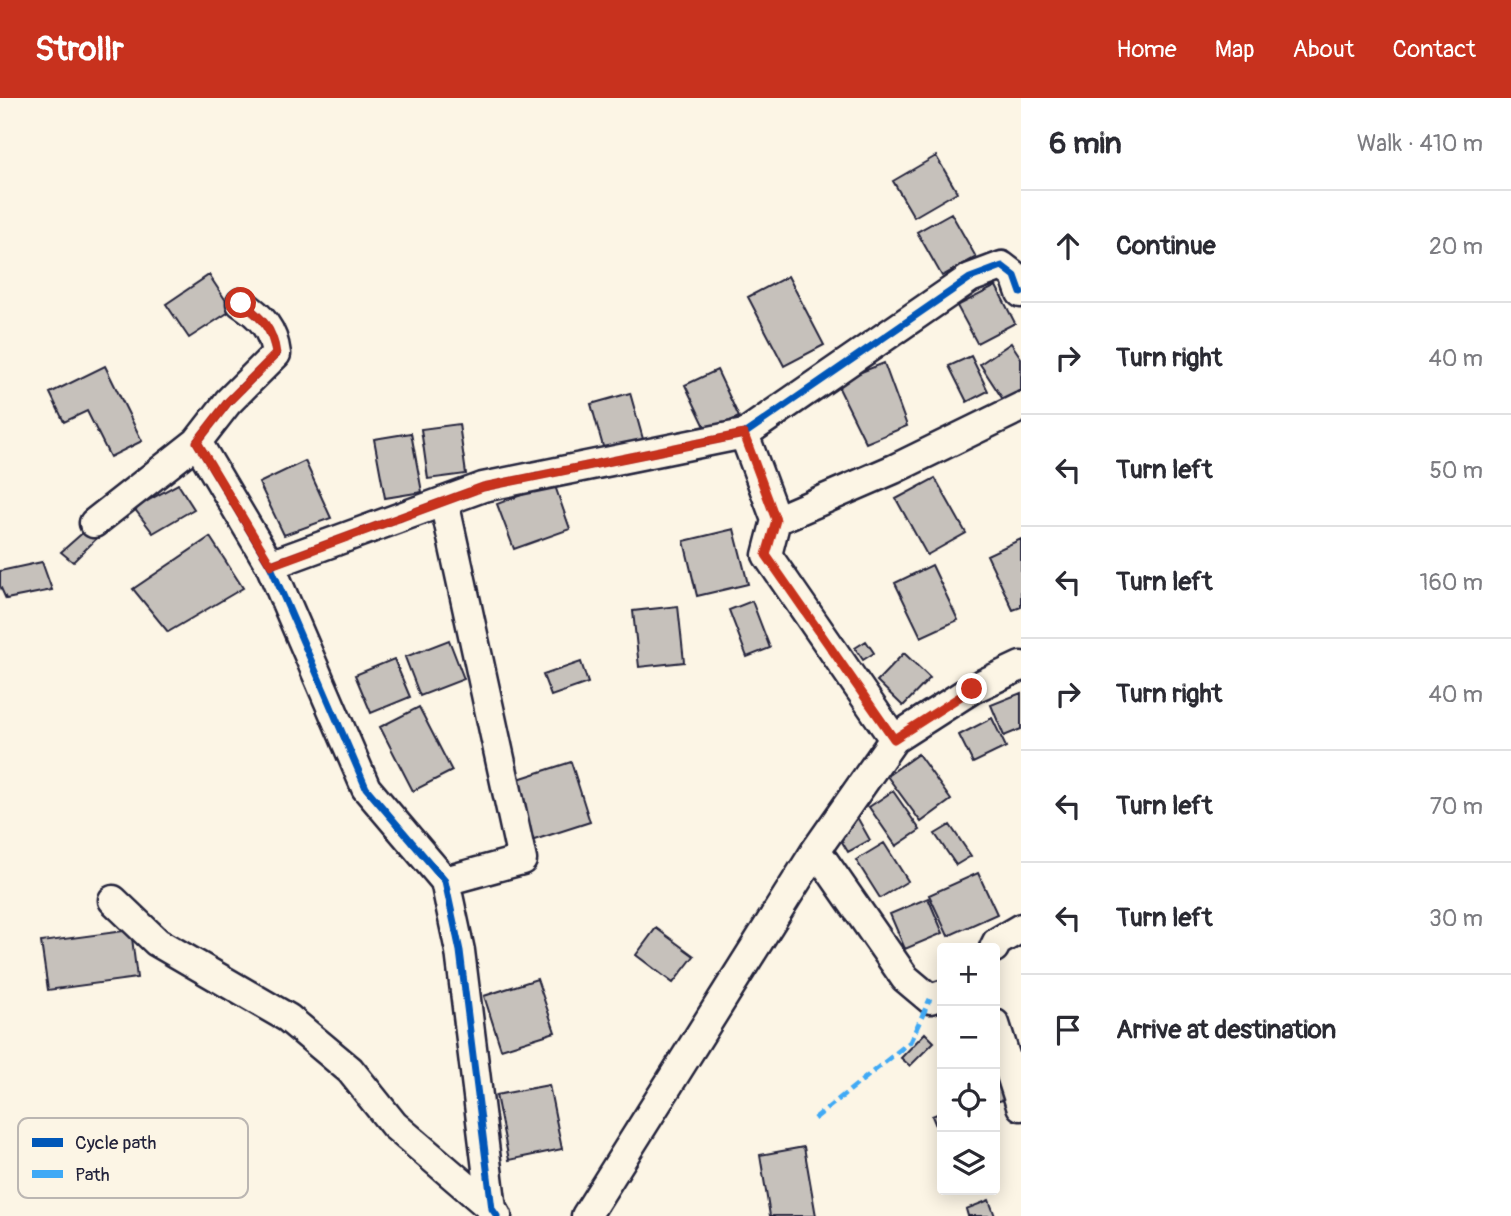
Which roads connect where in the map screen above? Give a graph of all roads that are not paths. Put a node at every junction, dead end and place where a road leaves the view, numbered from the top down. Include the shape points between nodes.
1 (1021, 293) edge
2 (241, 303) dead end
3 (1021, 407) edge
4 (744, 434) junction
5 (197, 442) junction
6 (444, 501) junction
7 (776, 520) junction
8 (94, 523) dead end
9 (271, 565) junction
10 (1021, 666) edge
11 (894, 739) junction
12 (816, 850) junction
13 (445, 881) junction
14 (113, 900) dead end
15 (1021, 928) edge
16 (996, 943) edge
17 (937, 997) edge
18 (1000, 1040) edge
19 (1021, 1106) edge
20 (495, 1212) edge
21 (586, 1216) edge

1 - 4 street via 1015,276 1002,266 970,278
2 - 5 street via 258,314 274,337 276,354 228,402
3 - 7 street
4 - 6 street via 483,487
4 - 7 street
5 - 8 street
5 - 9 street
6 - 9 street
6 - 13 street via 522,860
7 - 11 street via 766,555
9 - 13 street via 366,788
10 - 11 street via 972,689
11 - 12 street
12 - 17 street via 905,978 930,999
12 - 21 street
13 - 20 street via 460,951
14 - 20 street via 157,943 288,1018 350,1070 394,1125
15 - 16 street
18 - 19 street

